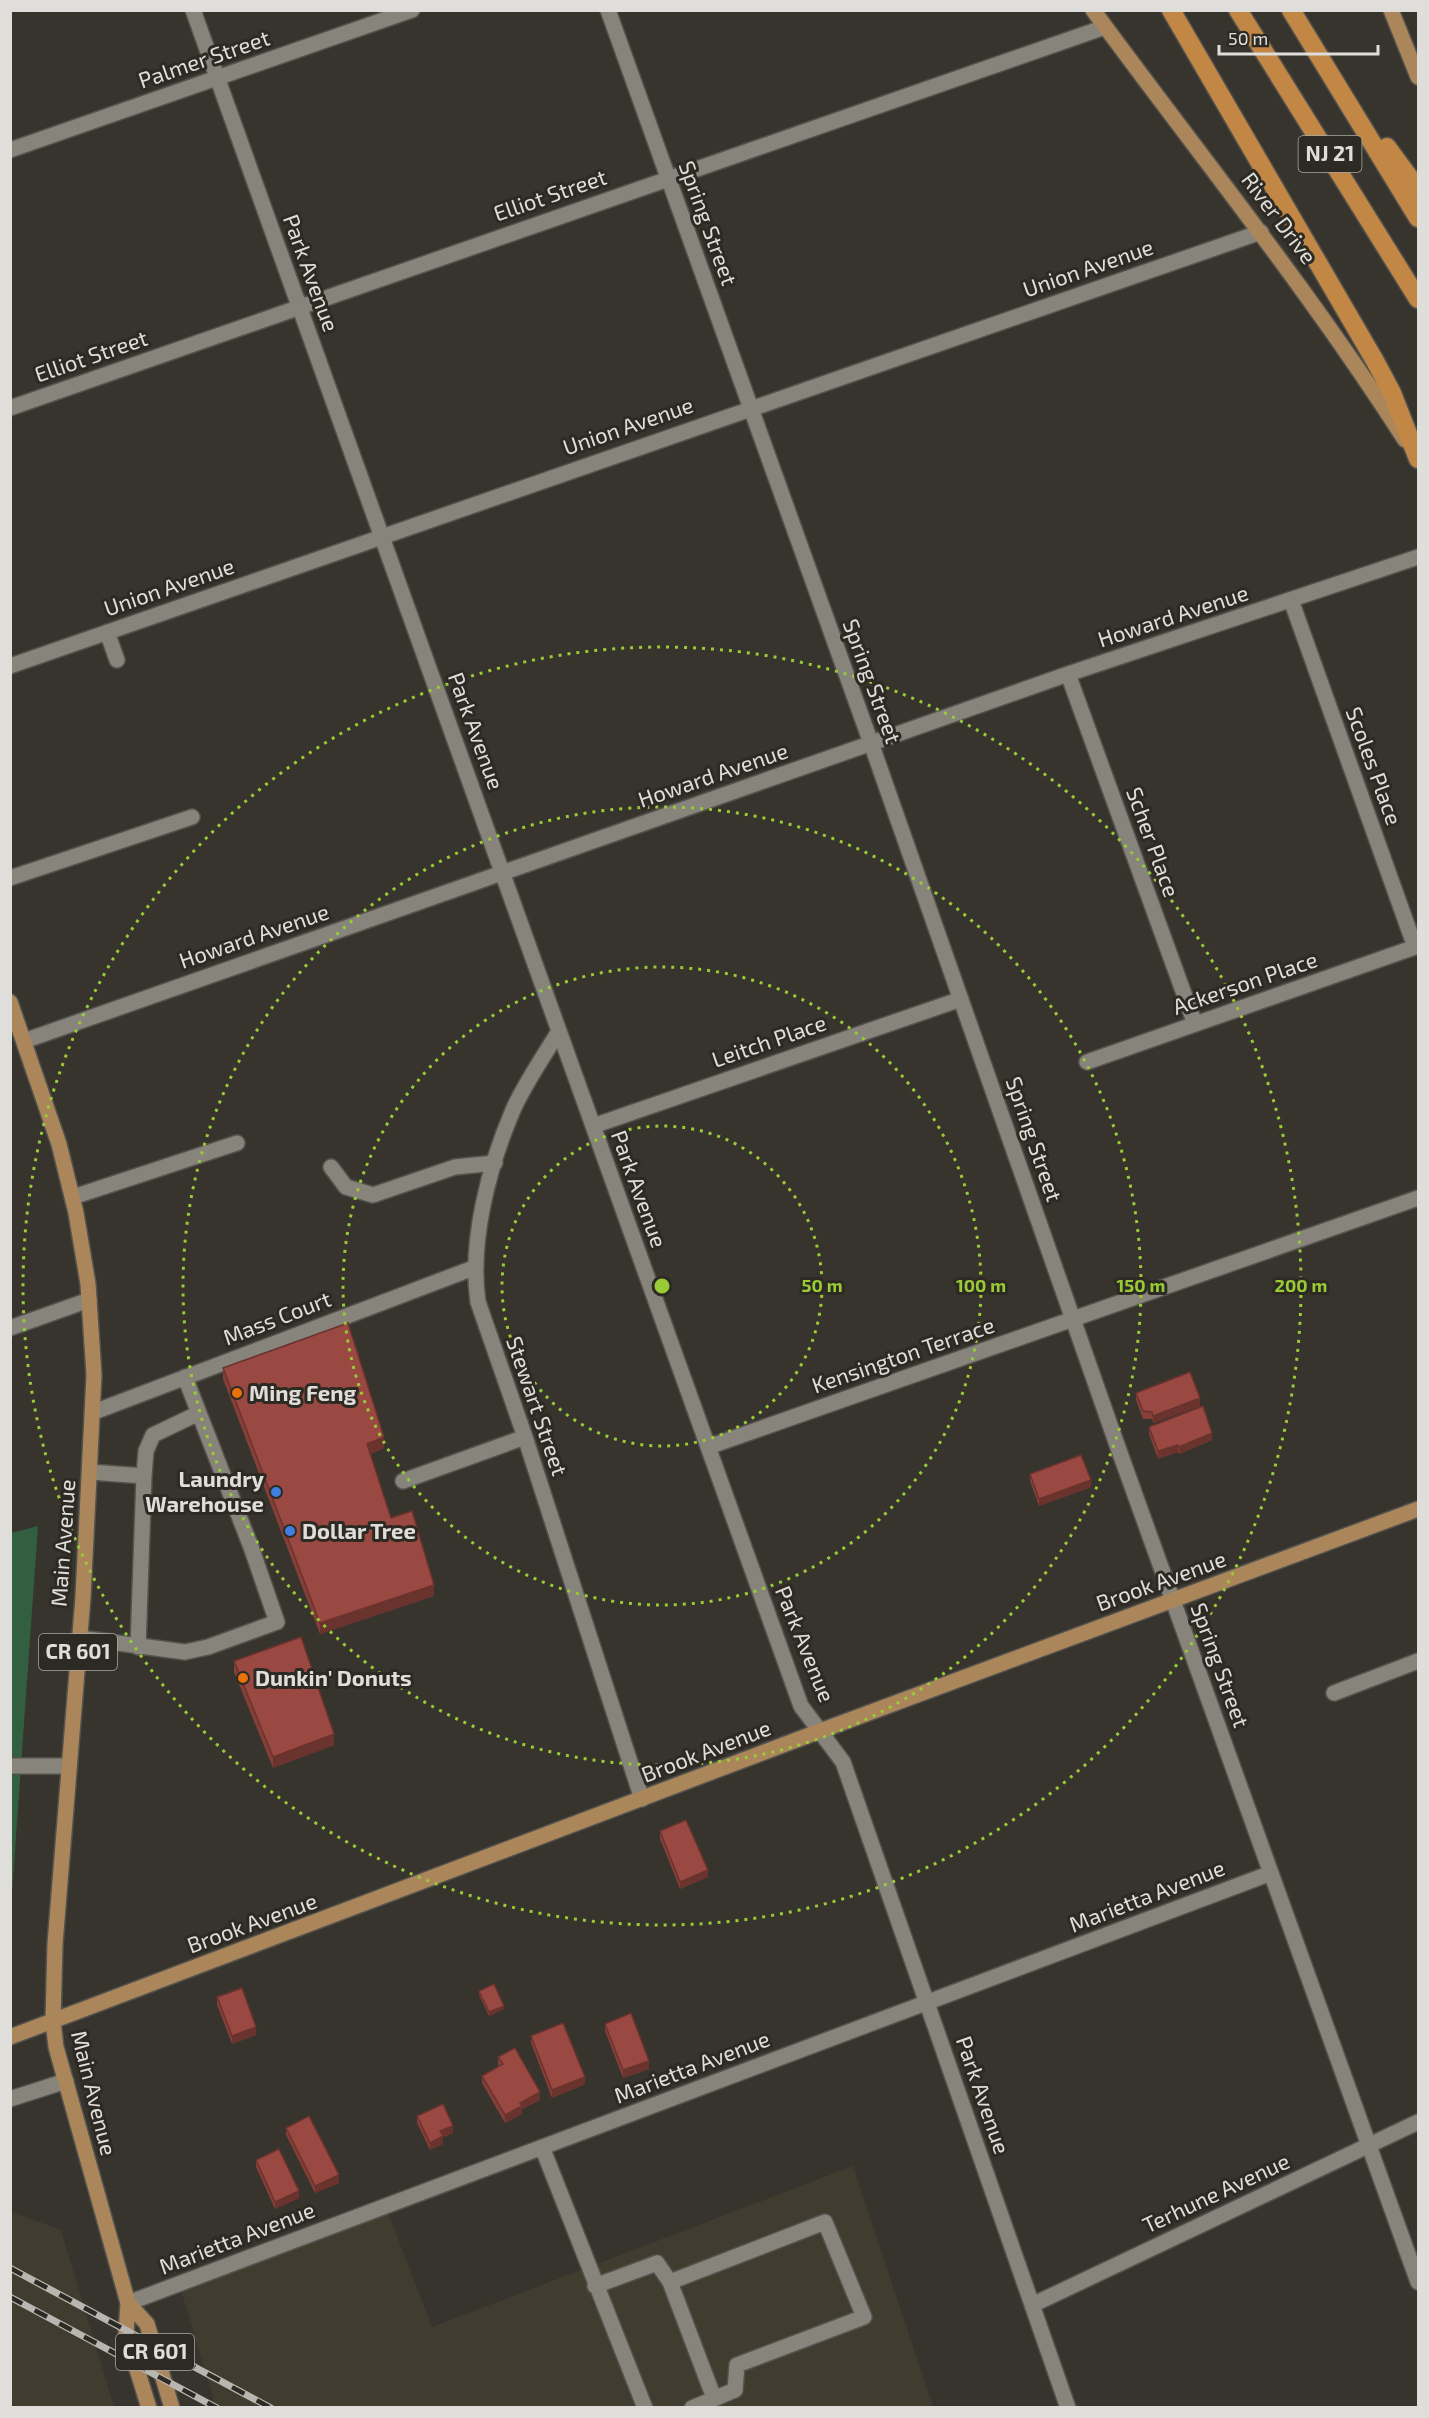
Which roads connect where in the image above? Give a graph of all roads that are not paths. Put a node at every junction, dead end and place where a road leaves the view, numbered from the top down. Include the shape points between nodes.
1 (193, 10) edge
2 (412, 10) edge
3 (608, 10) edge
4 (1093, 10) edge
5 (1171, 10) edge
6 (1238, 10) edge
7 (1291, 10) edge
8 (1391, 10) edge
9 (1105, 27) junction
10 (1419, 77) edge
11 (217, 78) junction
12 (1340, 90) junction
13 (10, 150) edge
14 (668, 178) junction
15 (1419, 189) edge
16 (1419, 218) edge
17 (1262, 232) junction
18 (1419, 299) edge
19 (299, 307) junction
20 (10, 408) edge
21 (750, 408) junction
22 (1419, 460) edge
23 (382, 537) junction
24 (1419, 557) edge
25 (1291, 600) junction
26 (107, 632) junction
27 (117, 660) dead end
28 (10, 666) edge
29 (1068, 674) junction
30 (871, 744) junction
31 (192, 817) dead end
32 (502, 873) junction
33 (10, 878) edge
34 (1417, 947) edge
35 (961, 999) junction
36 (10, 1002) edge
37 (1195, 1024) junction
38 (559, 1030) junction
39 (24, 1041) junction
40 (1087, 1062) dead end
41 (593, 1126) junction
42 (237, 1143) dead end
43 (495, 1162) junction
44 (331, 1167) dead end
45 (73, 1197) junction
46 (1419, 1198) edge
47 (476, 1267) junction
48 (89, 1300) junction
49 (1072, 1318) junction
50 (10, 1328) edge
51 (185, 1377) junction
52 (94, 1412) junction
53 (199, 1413) junction
54 (525, 1437) junction
55 (708, 1448) junction
56 (90, 1472) junction
57 (144, 1476) junction
58 (403, 1481) dead end
59 (1419, 1509) edge
60 (1173, 1600) junction
61 (80, 1638) junction
62 (138, 1647) junction
63 (1419, 1661) edge
64 (1334, 1693) dead end
65 (820, 1731) junction
66 (10, 1766) edge
67 (69, 1766) junction
68 (642, 1799) junction
69 (1271, 1874) junction
70 (927, 2003) junction
71 (53, 2021) junction
72 (10, 2037) edge
73 (66, 2081) junction
74 (10, 2099) edge
75 (1419, 2122) edge
76 (1369, 2145) junction
77 (542, 2147) junction
78 (670, 2282) junction
79 (1419, 2282) edge
80 (596, 2286) junction
81 (128, 2302) junction
82 (1032, 2305) junction
83 (714, 2398) junction
84 (149, 2408) edge
85 (172, 2408) edge
86 (645, 2408) edge
87 (692, 2408) edge
88 (1068, 2408) edge

1 - 11 street, Park Avenue
2 - 11 street, Palmer Street
3 - 14 street, Spring Street
4 - 9 main road, River Drive
5 - 22 highway via 1375,361
6 - 18 highway, NJ 21
7 - 12 highway, NJ 21
8 - 10 main road
9 - 14 street, Elliot Street
9 - 17 main road, River Drive
11 - 13 street, Palmer Street
11 - 19 street, Park Avenue
12 - 15 highway
12 - 16 highway, NJ 21
14 - 19 street, Elliot Street
14 - 21 street, Spring Street
17 - 21 street, Union Avenue
17 - 22 main road, River Drive
19 - 20 street, Elliot Street
19 - 23 street, Park Avenue
21 - 23 street, Union Avenue
21 - 30 street, Spring Street
23 - 26 street, Union Avenue
23 - 32 street, Park Avenue
24 - 25 street, Howard Avenue
25 - 29 street, Howard Avenue
25 - 34 street, Scoles Place
26 - 27 street
26 - 28 street, Union Avenue
29 - 30 street, Howard Avenue
29 - 37 street, Scher Place
30 - 32 street, Howard Avenue
30 - 35 street, Spring Street
31 - 33 street
32 - 38 street, Park Avenue
32 - 39 street, Howard Avenue
34 - 37 street, Ackerson Place
35 - 41 street, Leitch Place
35 - 49 street, Spring Street
36 - 39 main road, Main Avenue / CR 601
37 - 40 street, Ackerson Place
38 - 41 street, Park Avenue
38 - 43 street, Stewart Street via 514,1108
39 - 45 main road, Main Avenue / CR 601
41 - 55 street, Park Avenue
42 - 45 street
43 - 44 street via 455,1167 373,1195 346,1187
43 - 47 street, Stewart Street via 478,1237
45 - 48 main road, Main Avenue / CR 601
46 - 49 street, Kensington Terrace
47 - 51 street, Mass Court
47 - 54 street, Stewart Street via 478,1302
48 - 50 street
48 - 52 main road, Main Avenue / CR 601
49 - 55 street, Kensington Terrace
49 - 60 street, Spring Street
51 - 52 street, Mass Court
51 - 53 street
52 - 56 main road, Main Avenue / CR 601
53 - 57 street via 153,1435 146,1451
53 - 62 street via 277,1622 185,1652
54 - 58 street
54 - 68 street, Stewart Street
55 - 65 street, Park Avenue via 801,1706
56 - 57 street
56 - 61 main road, Main Avenue / CR 601
57 - 62 street
59 - 60 main road, Brook Avenue
60 - 65 main road, Brook Avenue
60 - 69 street, Spring Street
61 - 62 street
61 - 67 main road, Main Avenue / CR 601
63 - 64 street
65 - 68 main road, Brook Avenue
65 - 70 street, Park Avenue via 843,1762
66 - 67 street
67 - 71 main road, Main Avenue / CR 601
68 - 71 main road, Brook Avenue
69 - 70 street, Marietta Avenue
69 - 76 street, Spring Street
70 - 77 street, Marietta Avenue
70 - 82 street, Park Avenue
71 - 72 main road, Brook Avenue
71 - 73 main road, Main Avenue / CR 601
73 - 74 street
73 - 81 main road, Main Avenue / CR 601
75 - 76 street, Terhune Avenue
76 - 79 street, Spring Street
76 - 82 street, Terhune Avenue
77 - 80 street
77 - 81 street, Marietta Avenue
78 - 80 street via 657,2263
78 - 83 street
78 - 83 street via 825,2222 864,2317 737,2365 735,2390
80 - 86 street
81 - 84 main road, Main Avenue / CR 601 via 126,2334
81 - 85 main road, Main Avenue / CR 601 via 147,2324
82 - 88 street, Park Avenue
83 - 87 street

